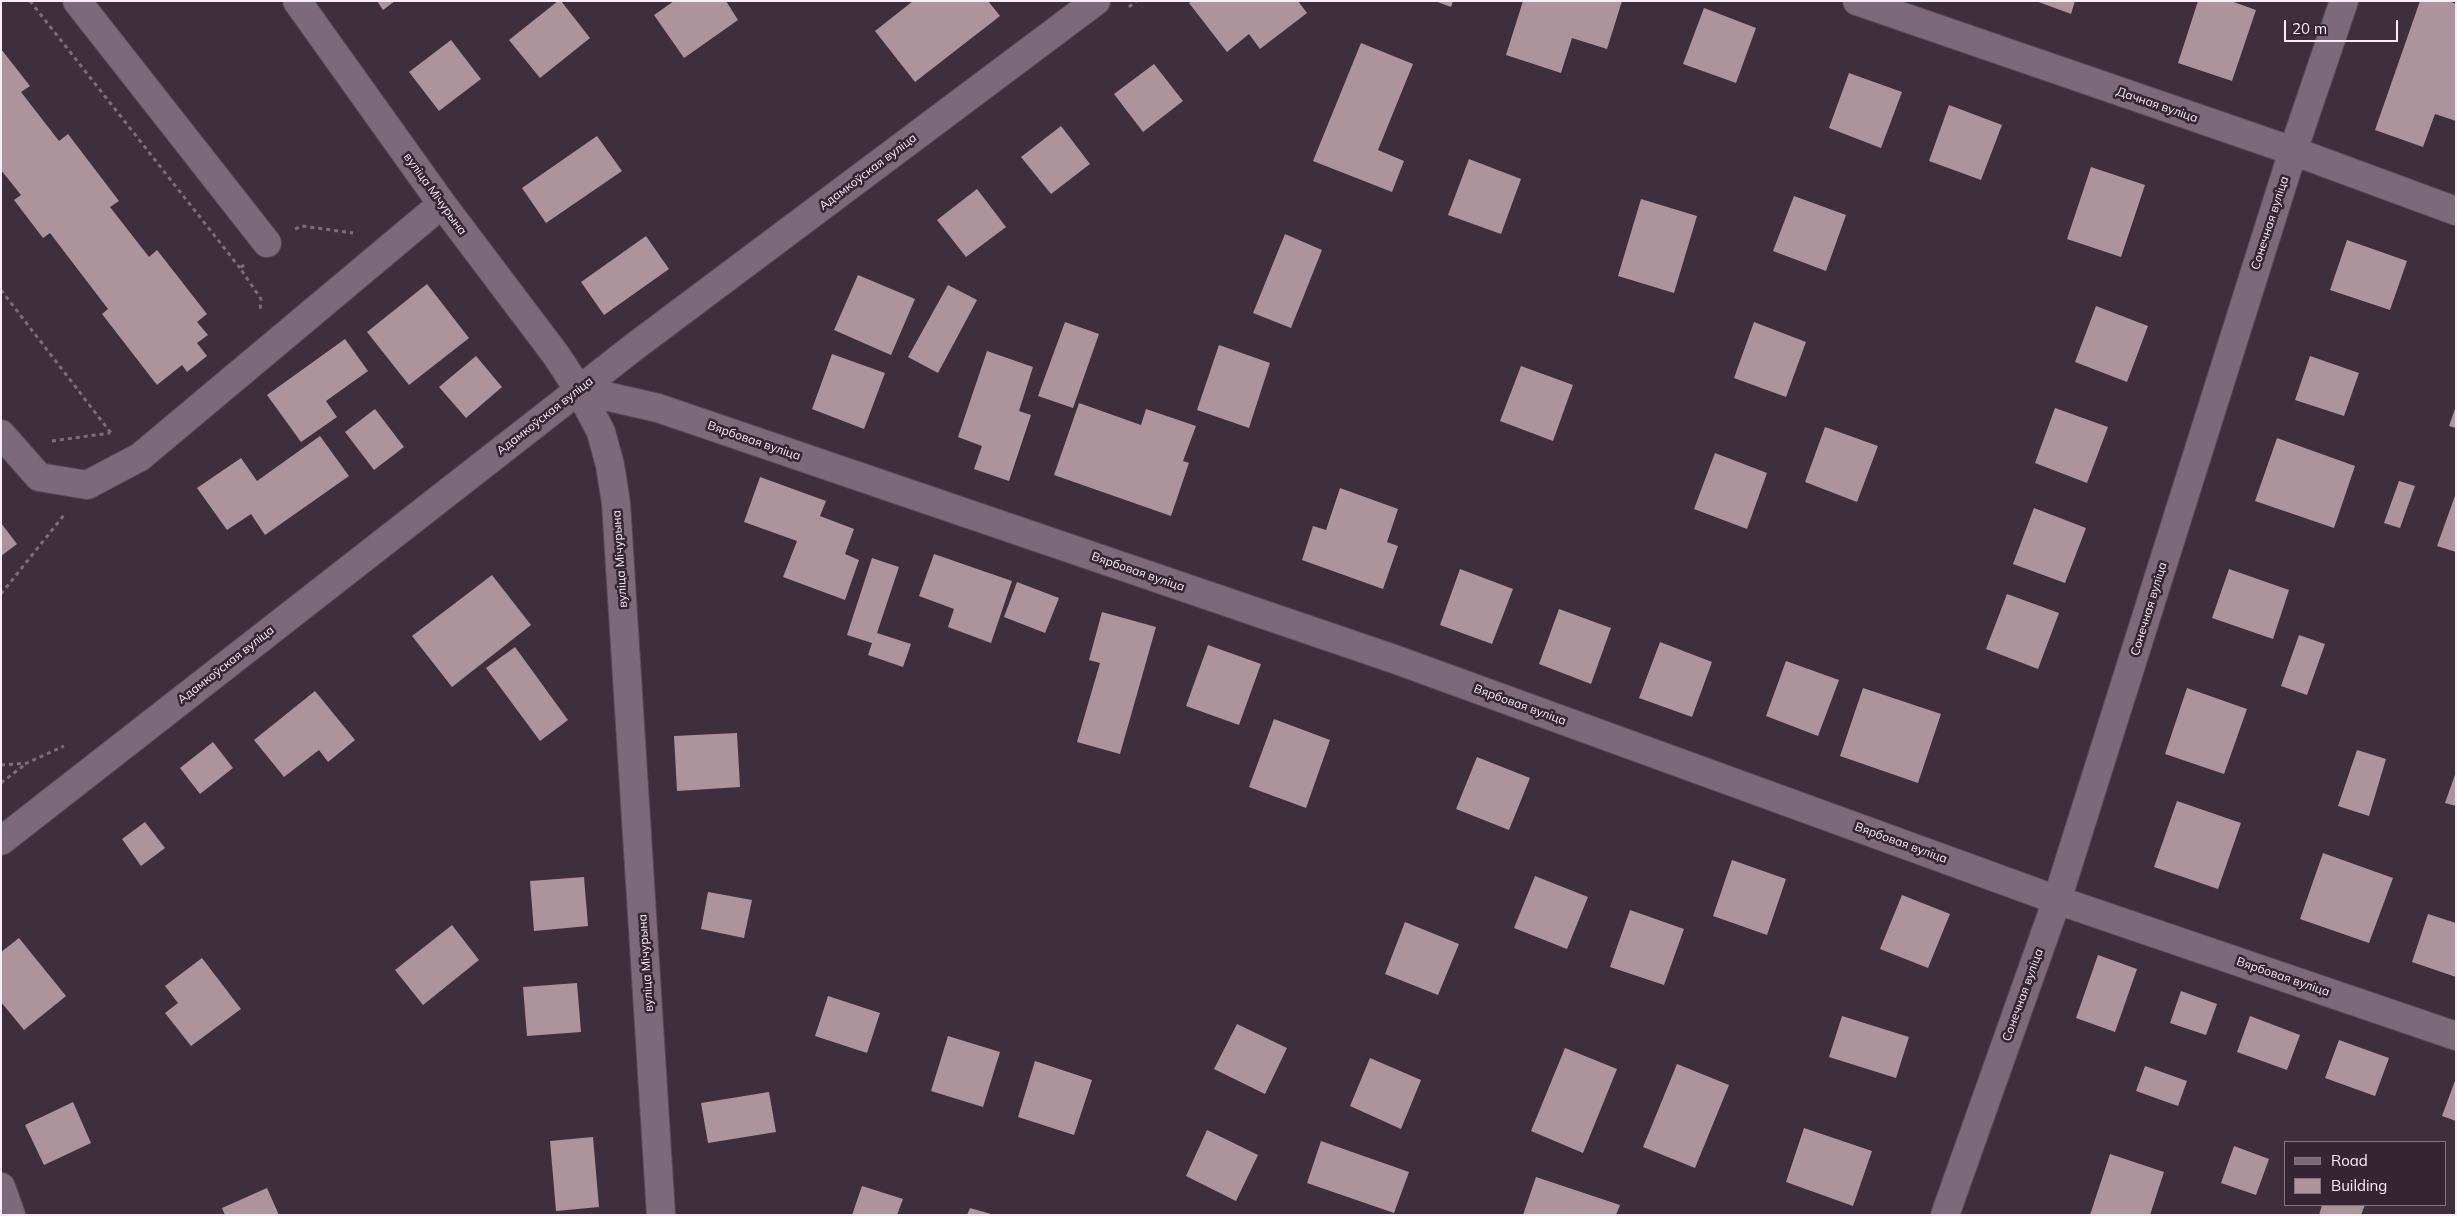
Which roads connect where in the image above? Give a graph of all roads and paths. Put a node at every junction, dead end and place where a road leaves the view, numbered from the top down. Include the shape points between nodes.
1 (30, 1) edge
2 (77, 1) edge
3 (297, 1) edge
4 (1096, 1) edge
5 (1857, 1) edge
6 (2344, 1) edge
7 (2293, 151) junction
8 (442, 204) junction
9 (2456, 211) edge
10 (398, 240) junction
11 (268, 243) junction
12 (240, 268) junction
13 (1, 290) edge
14 (260, 316) dead end
15 (579, 390) junction
16 (119, 431) dead end
17 (110, 433) junction
18 (6, 440) edge
19 (87, 485) junction
20 (1, 594) edge
21 (73, 742) dead end
22 (27, 763) junction
23 (1, 765) edge
24 (1, 783) edge
25 (1, 840) edge
26 (2057, 900) junction
27 (2456, 1036) edge
28 (1, 1187) edge
29 (11, 1215) edge
30 (661, 1215) edge
31 (1945, 1215) edge

1 - 12 path
2 - 11 street
3 - 8 street, вуліца Мічурына
4 - 15 street, Адамкоўская вуліца
5 - 7 street, Дачная вуліца
6 - 7 street, Сонечная вуліца
7 - 9 street, Дачная вуліца
7 - 26 street, Сонечная вуліца
8 - 10 street
8 - 15 street, вуліца Мічурына
10 - 11 path via 302,226
10 - 19 street via 140,457
11 - 12 path
12 - 14 path via 261,299
13 - 17 path
15 - 25 street, Адамкоўская вуліца
15 - 26 street, Вярбовая вуліца via 658,408 1385,656
15 - 30 street, вуліца Мічурына via 601,432 616,503
16 - 17 path
17 - 18 path
18 - 19 street via 39,477
19 - 20 path
21 - 22 path
22 - 23 path
22 - 24 path
26 - 27 street, Вярбовая вуліца
26 - 31 street, Сонечная вуліца
28 - 29 street

